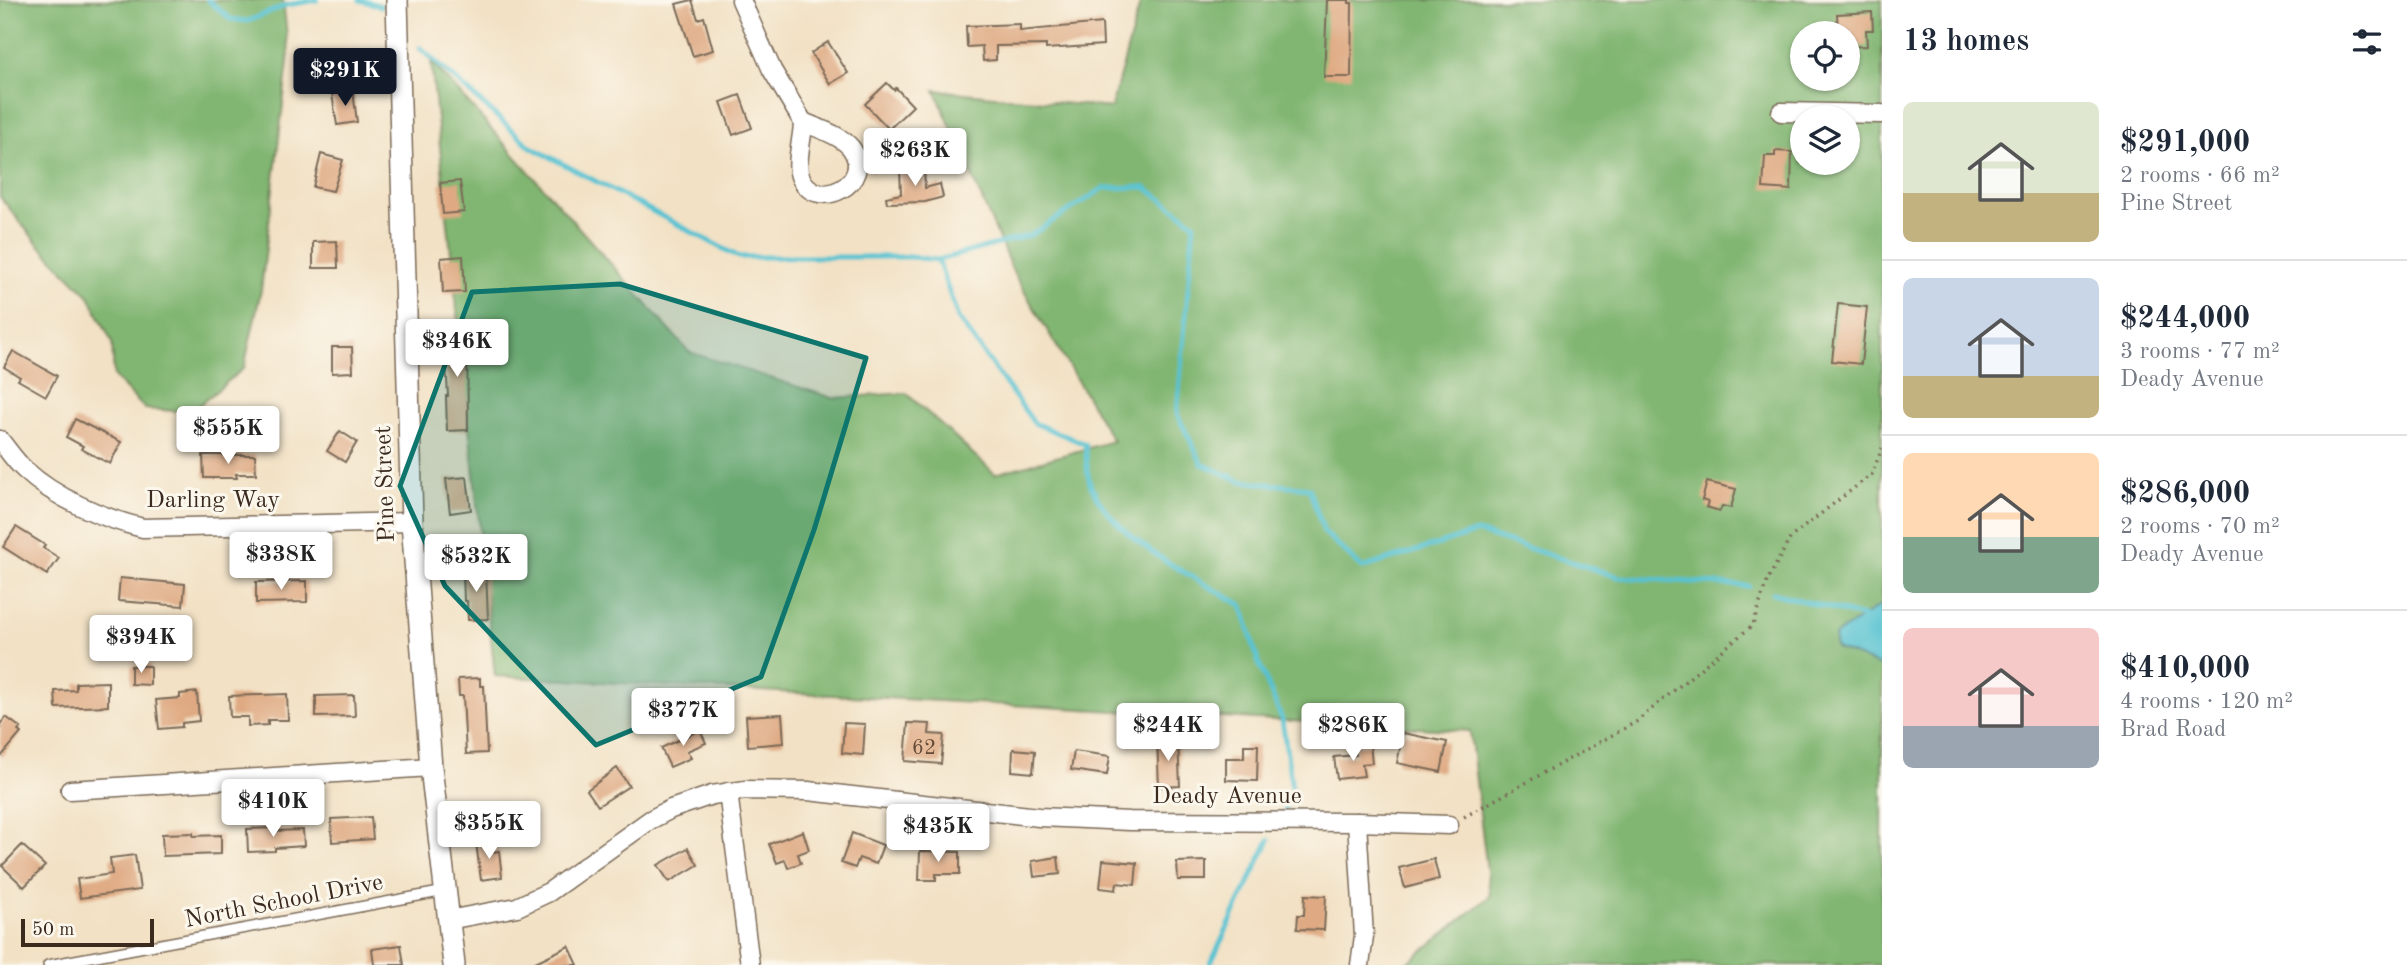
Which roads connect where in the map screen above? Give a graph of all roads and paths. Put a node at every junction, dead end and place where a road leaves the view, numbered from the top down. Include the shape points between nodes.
1 (397, 0) edge
2 (741, 0) edge
3 (1781, 112) dead end
4 (1882, 114) edge
5 (803, 122) dead end
6 (0, 440) edge
7 (1882, 448) edge
8 (412, 522) junction
9 (431, 767) junction
10 (70, 790) dead end
11 (728, 792) junction
12 (1357, 822) junction
13 (1449, 825) joint
14 (445, 891) junction
15 (448, 919) junction
16 (48, 965) edge
17 (454, 965) edge
18 (750, 965) edge
19 (1360, 965) edge

1 - 8 street, Pine Street
2 - 5 street via 772,70
3 - 4 street
6 - 8 street, Darling Way via 24,469 53,490 117,522 143,528
7 - 13 path via 1872,474 1791,537 1767,581 1753,625 1636,722
8 - 9 street, Pine Street
9 - 10 street
9 - 14 street, Pine Street
11 - 12 street, Deady Avenue via 797,790 1039,817 1118,821
11 - 15 street, Deady Avenue via 693,800 650,820 535,899 500,911
11 - 18 street
12 - 13 street, Deady Avenue
12 - 19 street via 1364,936
14 - 15 street, Pine Street
14 - 16 lane, North School Drive
15 - 17 street, Pine Street

